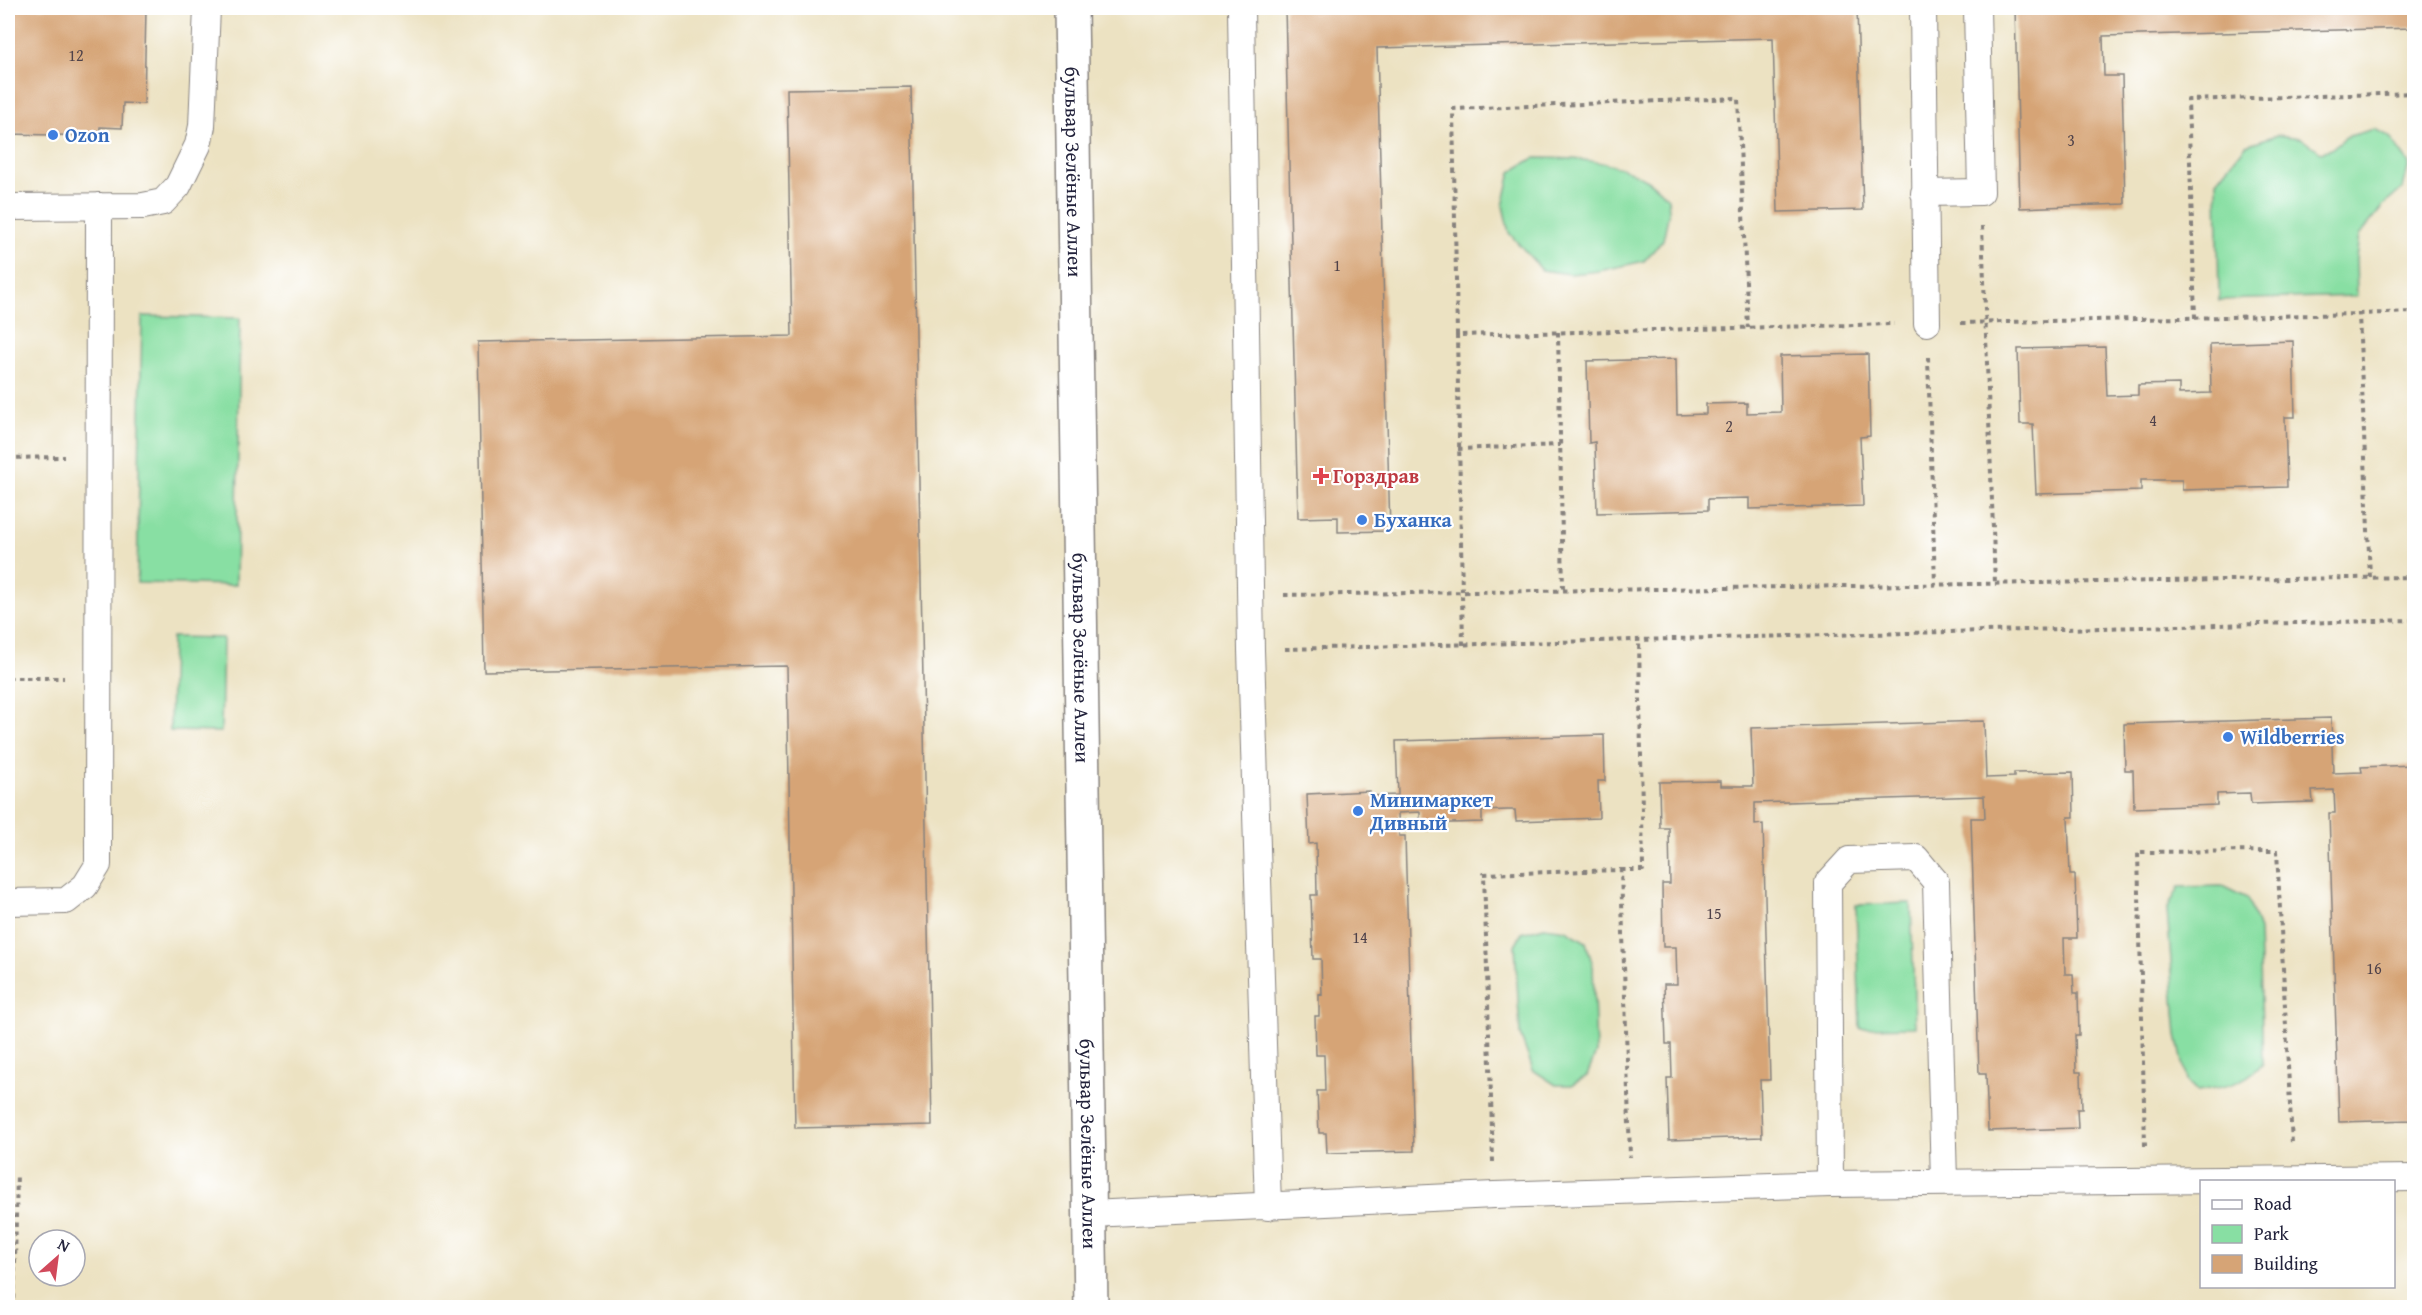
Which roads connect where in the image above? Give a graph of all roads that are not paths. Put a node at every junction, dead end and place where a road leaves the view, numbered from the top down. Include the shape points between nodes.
1 (207, 8) edge
2 (1071, 8) edge
3 (1241, 8) edge
4 (1923, 8) edge
5 (1977, 8) edge
6 (1924, 194) junction
7 (99, 206) junction
8 (8, 207) edge
9 (1927, 323) road end
10 (8, 902) edge
11 (2415, 1178) edge
12 (1944, 1181) junction
13 (1830, 1184) junction
14 (1268, 1207) junction
15 (1090, 1214) junction
16 (1091, 1308) edge

1 - 7 lane via 202,126 198,146 178,186 163,202
2 - 15 street, бульвар Зелёные Аллеи
3 - 14 lane via 1251,650
4 - 6 lane
5 - 6 lane via 1981,192
6 - 9 lane
7 - 8 lane
7 - 10 lane via 98,865 85,886 66,901
11 - 12 lane
12 - 13 lane
12 - 13 lane via 1936,882 1916,858 1849,860 1828,883
13 - 14 lane
14 - 15 lane
15 - 16 street, бульвар Зелёные Аллеи

